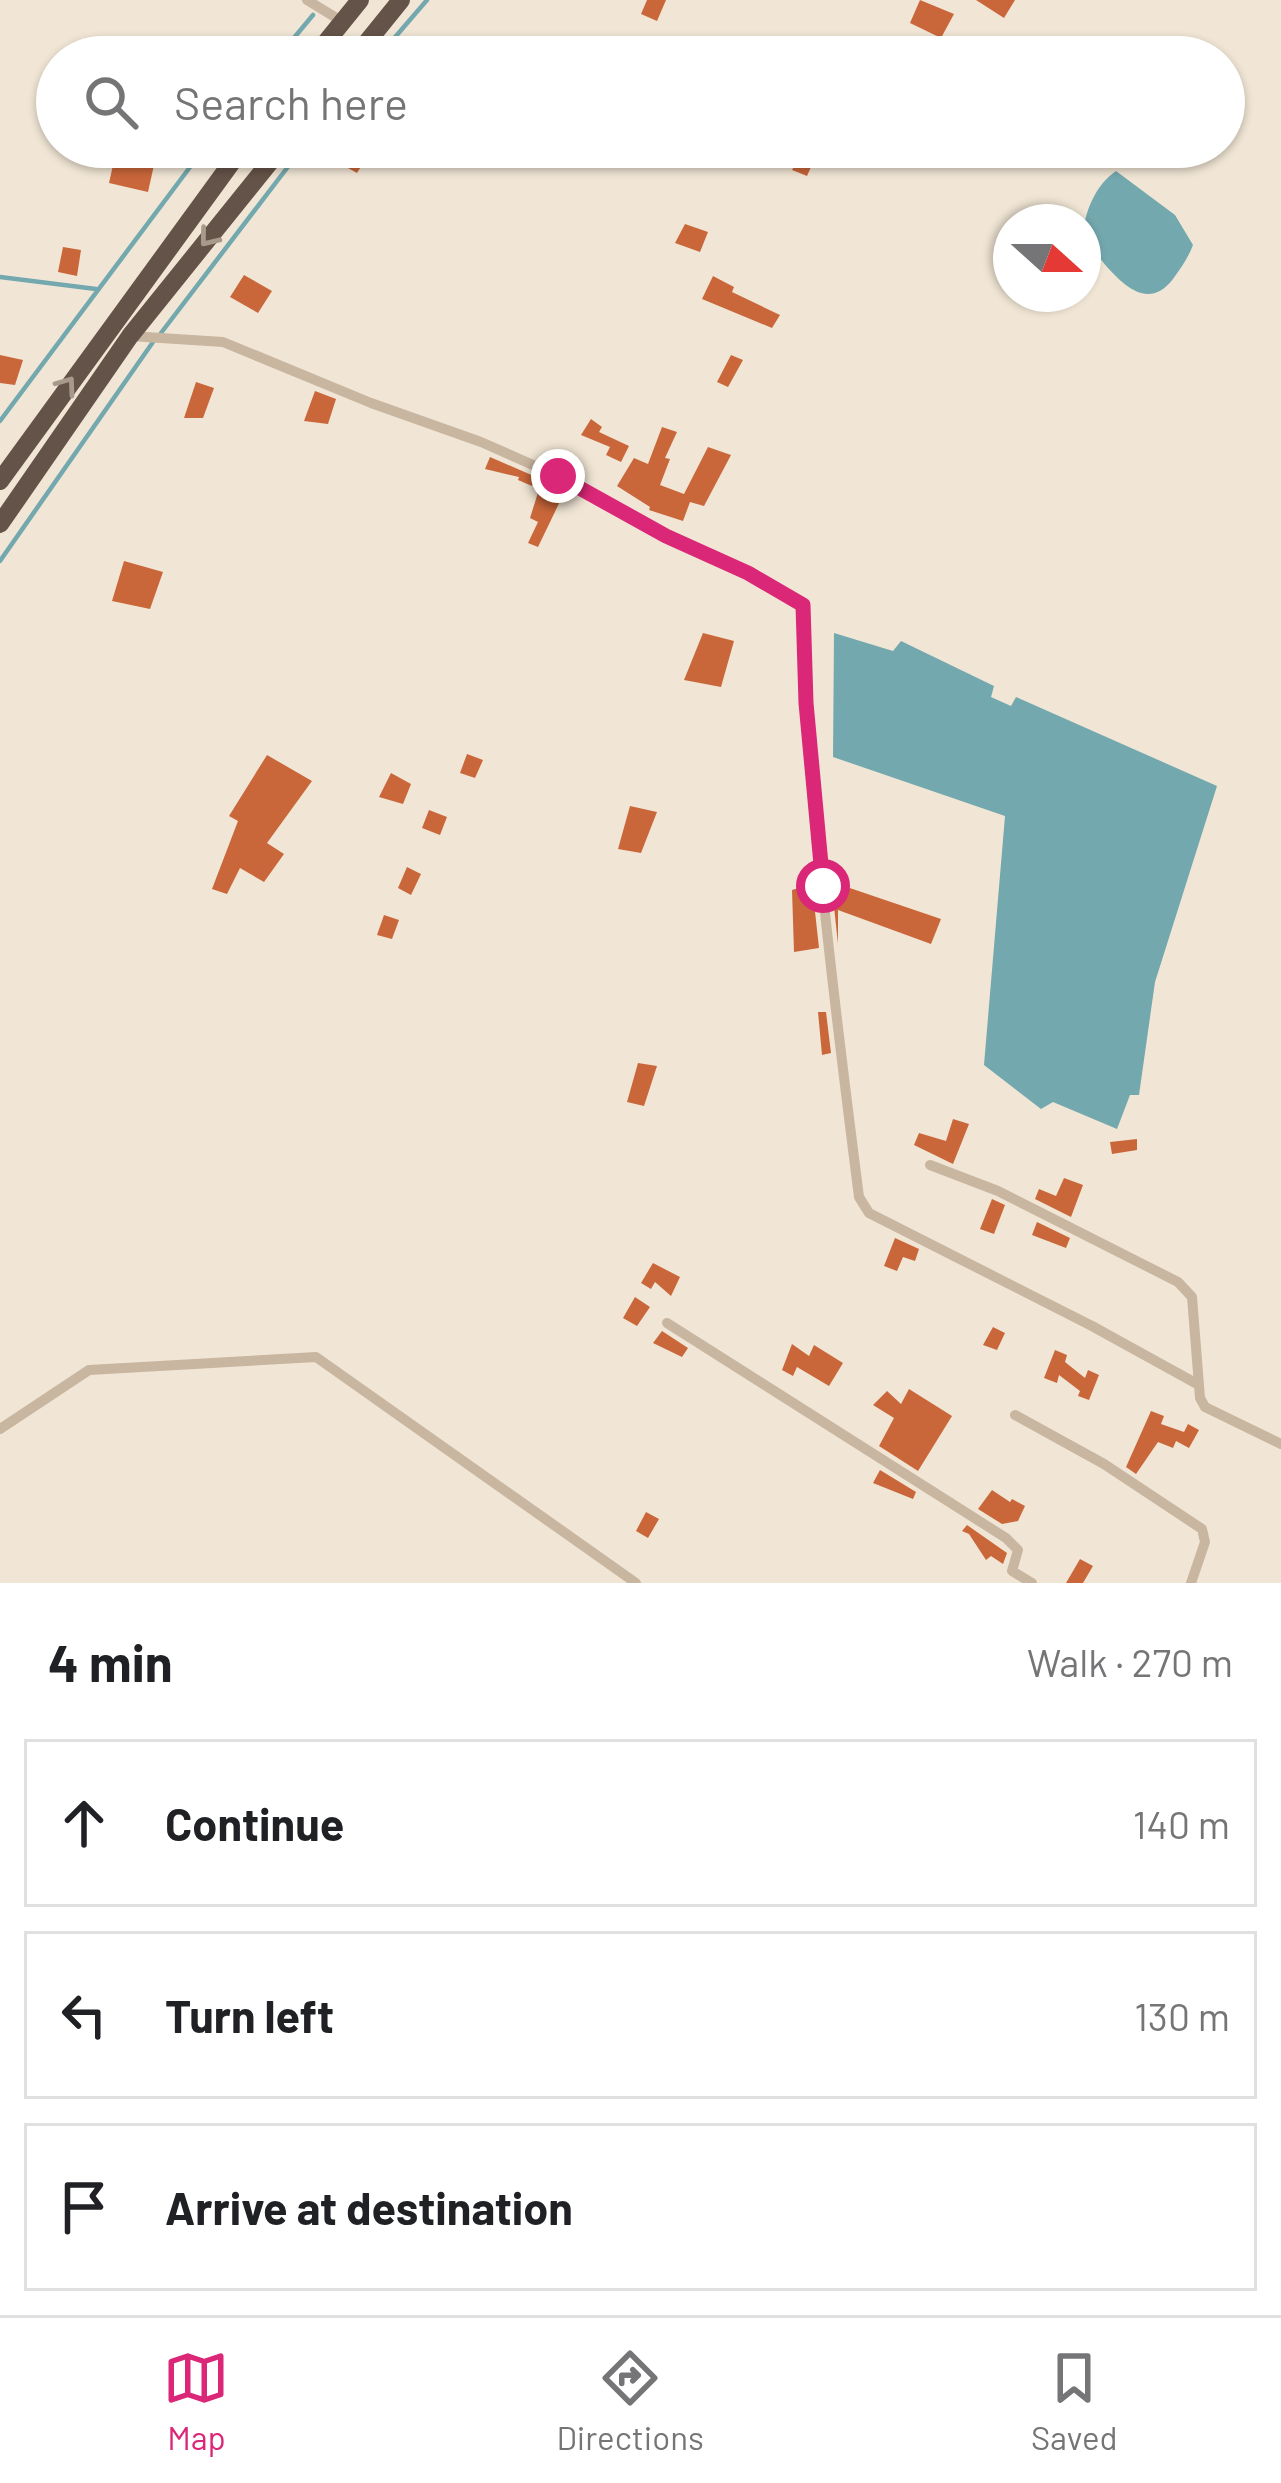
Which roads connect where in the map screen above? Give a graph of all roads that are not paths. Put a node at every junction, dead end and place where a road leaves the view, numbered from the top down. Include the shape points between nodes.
1 (307, 0) edge
2 (360, 0) edge
3 (401, 0) edge
4 (343, 22) junction
5 (331, 36) edge
6 (372, 36) edge
7 (228, 168) edge
8 (265, 168) edge
9 (130, 336) junction
10 (0, 481) edge
11 (0, 524) edge
12 (930, 1165) dead end
13 (668, 1323) dead end
14 (1199, 1385) junction
15 (1015, 1415) dead end
16 (0, 1429) edge
17 (1281, 1444) edge
18 (636, 1583) edge
19 (1032, 1583) edge
20 (1191, 1583) edge

1 - 4 street
2 - 4 highway
3 - 6 highway
4 - 5 highway
10 -> 7 highway
8 -> 9 highway
9 - 11 highway
9 - 14 street via 223,342 524,459 803,605 823,886 859,1197 869,1213
12 - 14 street via 1178,1282 1192,1297
13 - 19 street via 1006,1538 1018,1550 1010,1568
14 - 17 street via 1205,1407
15 - 20 street via 1202,1529
16 - 18 street via 89,1370 316,1357

